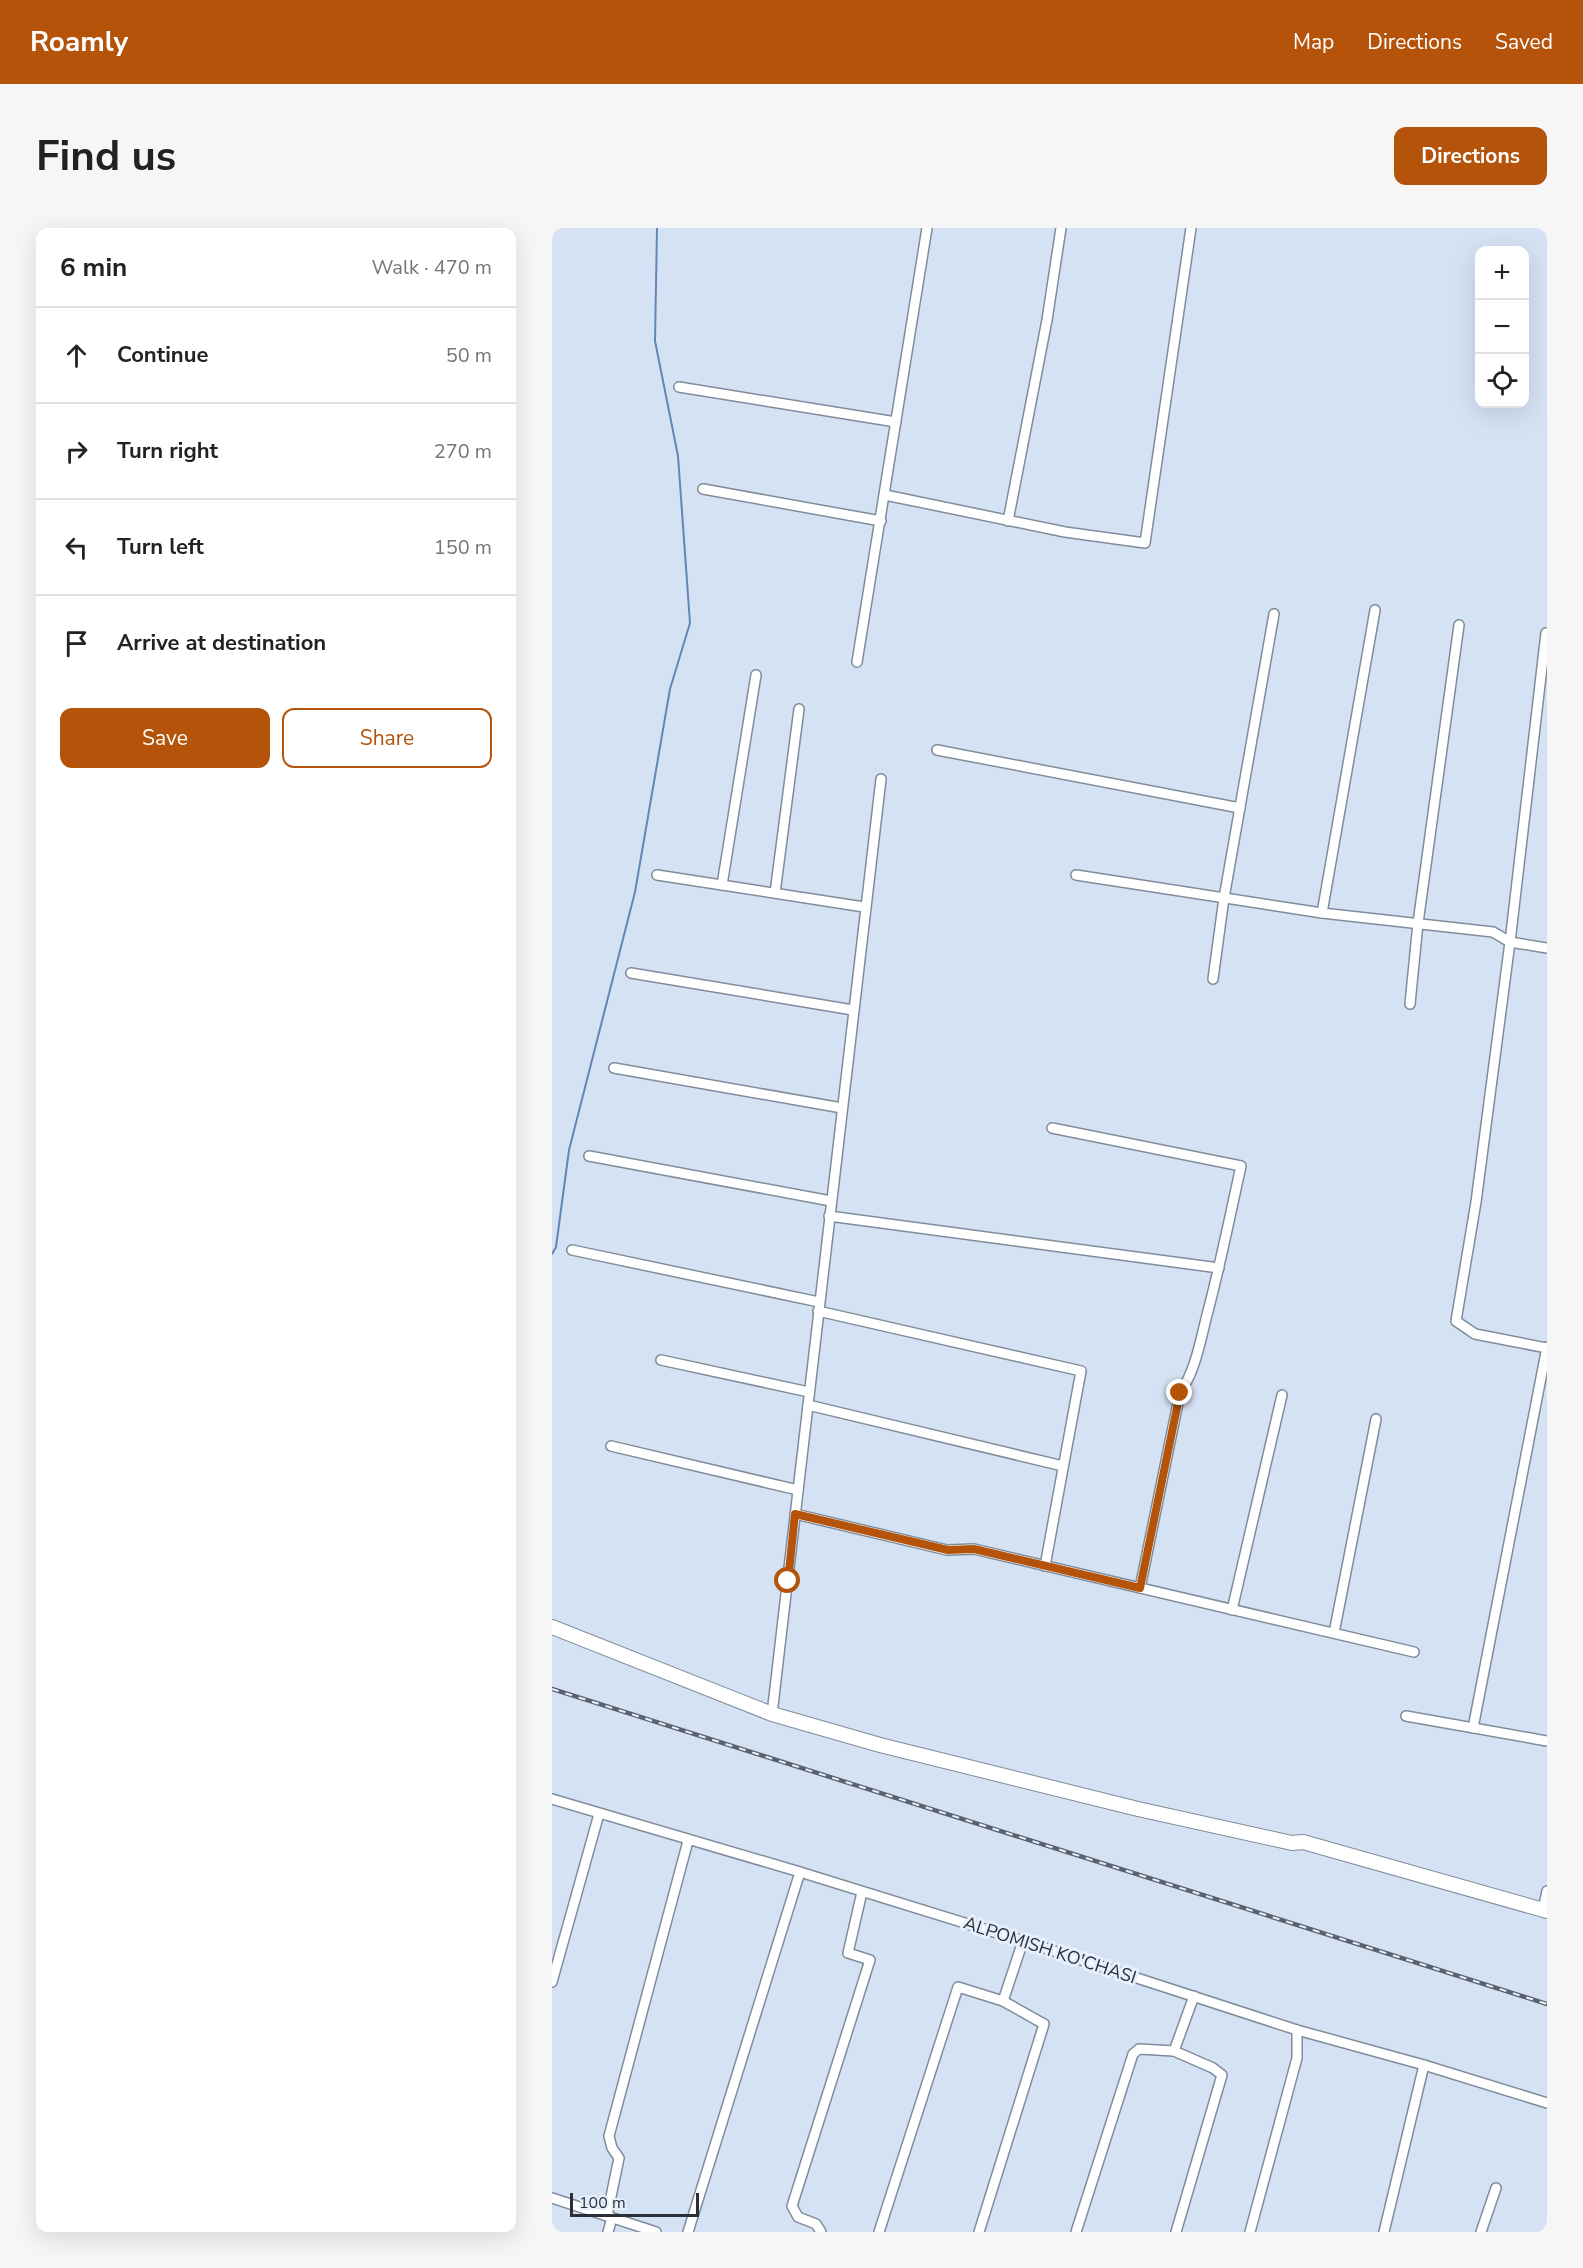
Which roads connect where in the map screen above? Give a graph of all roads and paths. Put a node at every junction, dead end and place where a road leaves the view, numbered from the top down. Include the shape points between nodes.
1 (927, 228) edge
2 (1061, 228) edge
3 (1191, 228) edge
4 (679, 387) dead end
5 (896, 422) junction
6 (703, 489) dead end
7 (885, 495) junction
8 (1008, 520) junction
9 (880, 521) junction
10 (1375, 610) dead end
11 (1274, 614) dead end
12 (1459, 625) dead end
13 (1546, 633) edge
14 (857, 662) dead end
15 (756, 675) dead end
16 (799, 709) dead end
17 (937, 750) dead end
18 (880, 779) dead end
19 (1240, 808) junction
20 (657, 875) dead end
21 (1076, 875) dead end
22 (722, 885) junction
23 (775, 893) junction
24 (1224, 898) junction
25 (864, 907) junction
26 (1322, 913) junction
27 (1418, 924) junction
28 (1510, 942) junction
29 (1547, 948) edge
30 (631, 973) dead end
31 (1213, 979) dead end
32 (1410, 1004) dead end
33 (853, 1010) junction
34 (614, 1068) dead end
35 (842, 1108) junction
36 (1052, 1128) dead end
37 (589, 1156) dead end
38 (831, 1201) junction
39 (829, 1215) junction
40 (572, 1250) dead end
41 (1220, 1268) junction
42 (819, 1307) junction
43 (1547, 1347) edge
44 (661, 1360) dead end
45 (809, 1392) junction
46 (1282, 1395) dead end
47 (808, 1404) junction
48 (1376, 1419) dead end
49 (611, 1446) dead end
50 (1064, 1466) junction
51 (798, 1490) junction
52 (795, 1514) junction
53 (1045, 1566) junction
54 (1140, 1588) junction
55 (1232, 1610) junction
56 (552, 1627) edge
57 (1334, 1633) junction
58 (1413, 1652) dead end
59 (772, 1714) junction
60 (1406, 1716) dead end
61 (1473, 1728) junction
62 (1547, 1741) edge
63 (552, 1799) edge
64 (599, 1814) junction
65 (688, 1841) junction
66 (800, 1872) junction
67 (1547, 1891) edge
68 (862, 1892) junction
69 (1546, 1913) edge
70 (1023, 1941) junction
71 (552, 1982) edge
72 (1194, 1996) junction
73 (1002, 2001) junction
74 (1297, 2030) junction
75 (1174, 2051) junction
76 (1424, 2065) junction
77 (1547, 2103) edge
78 (1496, 2188) dead end
79 (552, 2198) edge
80 (609, 2217) junction
81 (608, 2232) edge
82 (656, 2232) edge
83 (688, 2232) edge
84 (821, 2232) edge
85 (879, 2232) edge
86 (979, 2232) edge
87 (1076, 2232) edge
88 (1176, 2232) edge
89 (1250, 2232) edge
90 (1384, 2232) edge
91 (1481, 2232) edge

1 - 5 street
2 - 8 street
3 - 8 street via 1145,543
4 - 5 street
5 - 7 street
6 - 9 street
7 - 8 street
7 - 9 street
9 - 14 street
10 - 26 street
11 - 19 street
12 - 27 street
13 - 28 street
15 - 22 street
16 - 23 street
17 - 19 street
18 - 25 street
19 - 24 street
20 - 22 street
21 - 24 street
22 - 23 street
23 - 25 street
24 - 26 street
24 - 31 street
25 - 33 street
26 - 27 street
27 - 28 street via 1493,932
27 - 32 street
28 - 29 street
28 - 43 street via 1476,1202 1456,1321 1475,1334
30 - 33 street
33 - 35 street
34 - 35 street
35 - 38 street
36 - 41 street via 1241,1166
37 - 38 street
38 - 39 street
39 - 41 street
39 - 42 street
40 - 42 street
41 - 54 street via 1193,1370 1180,1393
42 - 45 street
42 - 50 street via 1081,1371
43 - 61 street
44 - 45 street
45 - 47 street
46 - 55 street
47 - 50 street
47 - 51 street
48 - 57 street
49 - 51 street
50 - 53 street
51 - 52 street
52 - 53 street via 948,1550 974,1549
52 - 59 street
53 - 54 street
54 - 55 street
55 - 57 street
56 - 59 main road
57 - 58 street
59 - 69 main road via 1104,1801 1292,1843 1303,1842
60 - 61 street
61 - 62 street
63 - 64 street, ALPOMISH KO'CHASI
64 - 65 street, ALPOMISH KO'CHASI
64 - 71 street
65 - 66 street, ALPOMISH KO'CHASI
65 - 80 street via 609,2136 619,2158
66 - 68 street, ALPOMISH KO'CHASI
66 - 83 street
67 - 69 street
68 - 70 street, ALPOMISH KO'CHASI
68 - 84 street via 848,1953 870,1960 792,2206 798,2217 816,2224
70 - 72 street, ALPOMISH KO'CHASI
70 - 73 street
72 - 74 street, ALPOMISH KO'CHASI
72 - 75 street
73 - 85 street via 958,1987
73 - 86 street via 1044,2024
74 - 76 street, ALPOMISH KO'CHASI
74 - 89 street via 1297,2058
75 - 87 street via 1139,2049 1133,2054
75 - 88 street via 1222,2075
76 - 77 street, ALPOMISH KO'CHASI
76 - 90 street
78 - 91 street
79 - 80 street
80 - 81 street
80 - 82 street

